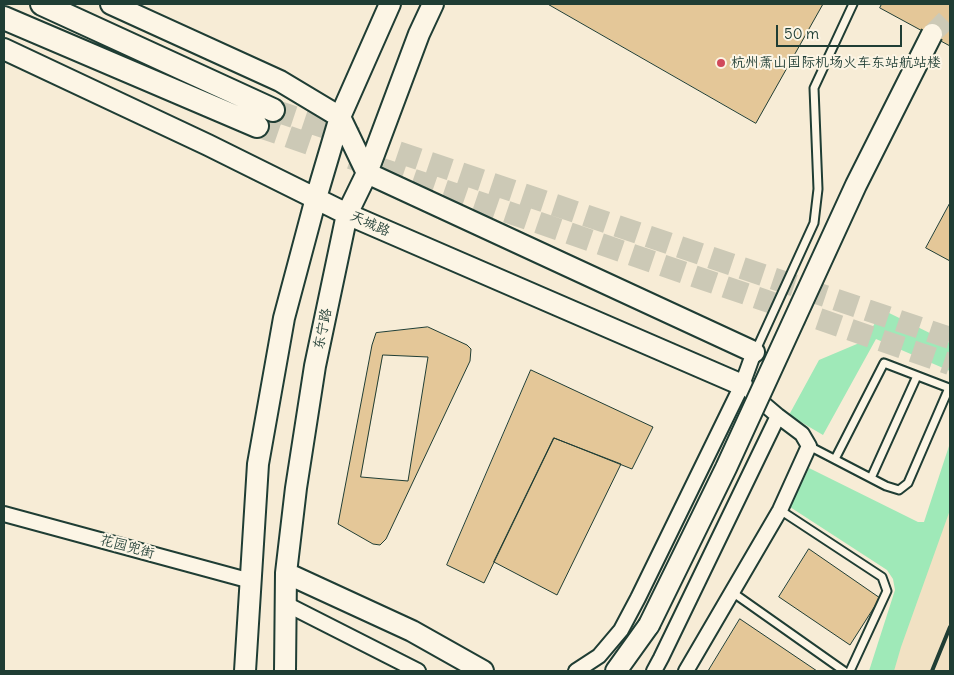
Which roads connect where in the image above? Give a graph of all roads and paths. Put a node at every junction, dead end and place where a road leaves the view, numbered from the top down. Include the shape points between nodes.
1 (42, 4) edge
2 (111, 4) edge
3 (390, 4) edge
4 (433, 4) edge
5 (853, 4) edge
6 (4, 18) edge
7 (932, 34) tunnel mouth
8 (4, 48) edge
9 (274, 110) tunnel mouth
10 (340, 117) junction
11 (257, 126) tunnel mouth
12 (367, 173) junction
13 (316, 198) junction
14 (347, 214) junction
15 (754, 352) junction
16 (917, 376) junction
17 (742, 385) junction
18 (778, 416) junction
19 (810, 446) junction
20 (835, 459) junction
21 (870, 478) junction
22 (780, 510) junction
23 (4, 514) edge
24 (286, 574) junction
25 (251, 581) junction
26 (732, 592) junction
27 (286, 604) junction
28 (245, 671) edge
29 (285, 671) edge
30 (418, 671) edge
31 (483, 671) edge
32 (576, 671) edge
33 (616, 671) edge
34 (654, 671) edge
35 (686, 671) edge
36 (844, 671) edge
37 (850, 671) edge

1 - 9 main road
2 - 10 main road via 280,81
3 - 10 main road
4 - 12 main road, 东宁路
5 - 15 lane via 814,88 818,189 814,223
6 - 11 main road
7 - 33 main road, bridge via 856,185 726,468 649,625
8 - 13 main road, 天城路
10 - 12 main road
10 - 13 main road
12 - 14 main road, 东宁路
12 - 15 main road
13 - 14 main road, 天城路
13 - 25 main road via 284,318 258,464
14 - 17 main road, 天城路
14 - 24 main road, 东宁路 via 315,366
15 - 17 street
16 - 20 lane via 884,363
16 - 21 lane
16 - 21 lane via 949,388 908,483 899,490
17 - 18 street
17 - 32 street via 621,630 599,656
18 - 19 street via 802,434
18 - 34 street
19 - 20 lane
19 - 22 street
20 - 21 lane
22 - 26 street
22 - 37 lane via 882,577 887,591
23 - 25 street, 花园兜街
24 - 27 main road, 东宁路
24 - 31 main road via 412,631
25 - 28 main road
26 - 35 street
26 - 36 lane
27 - 29 main road, 东宁路
27 - 30 street

